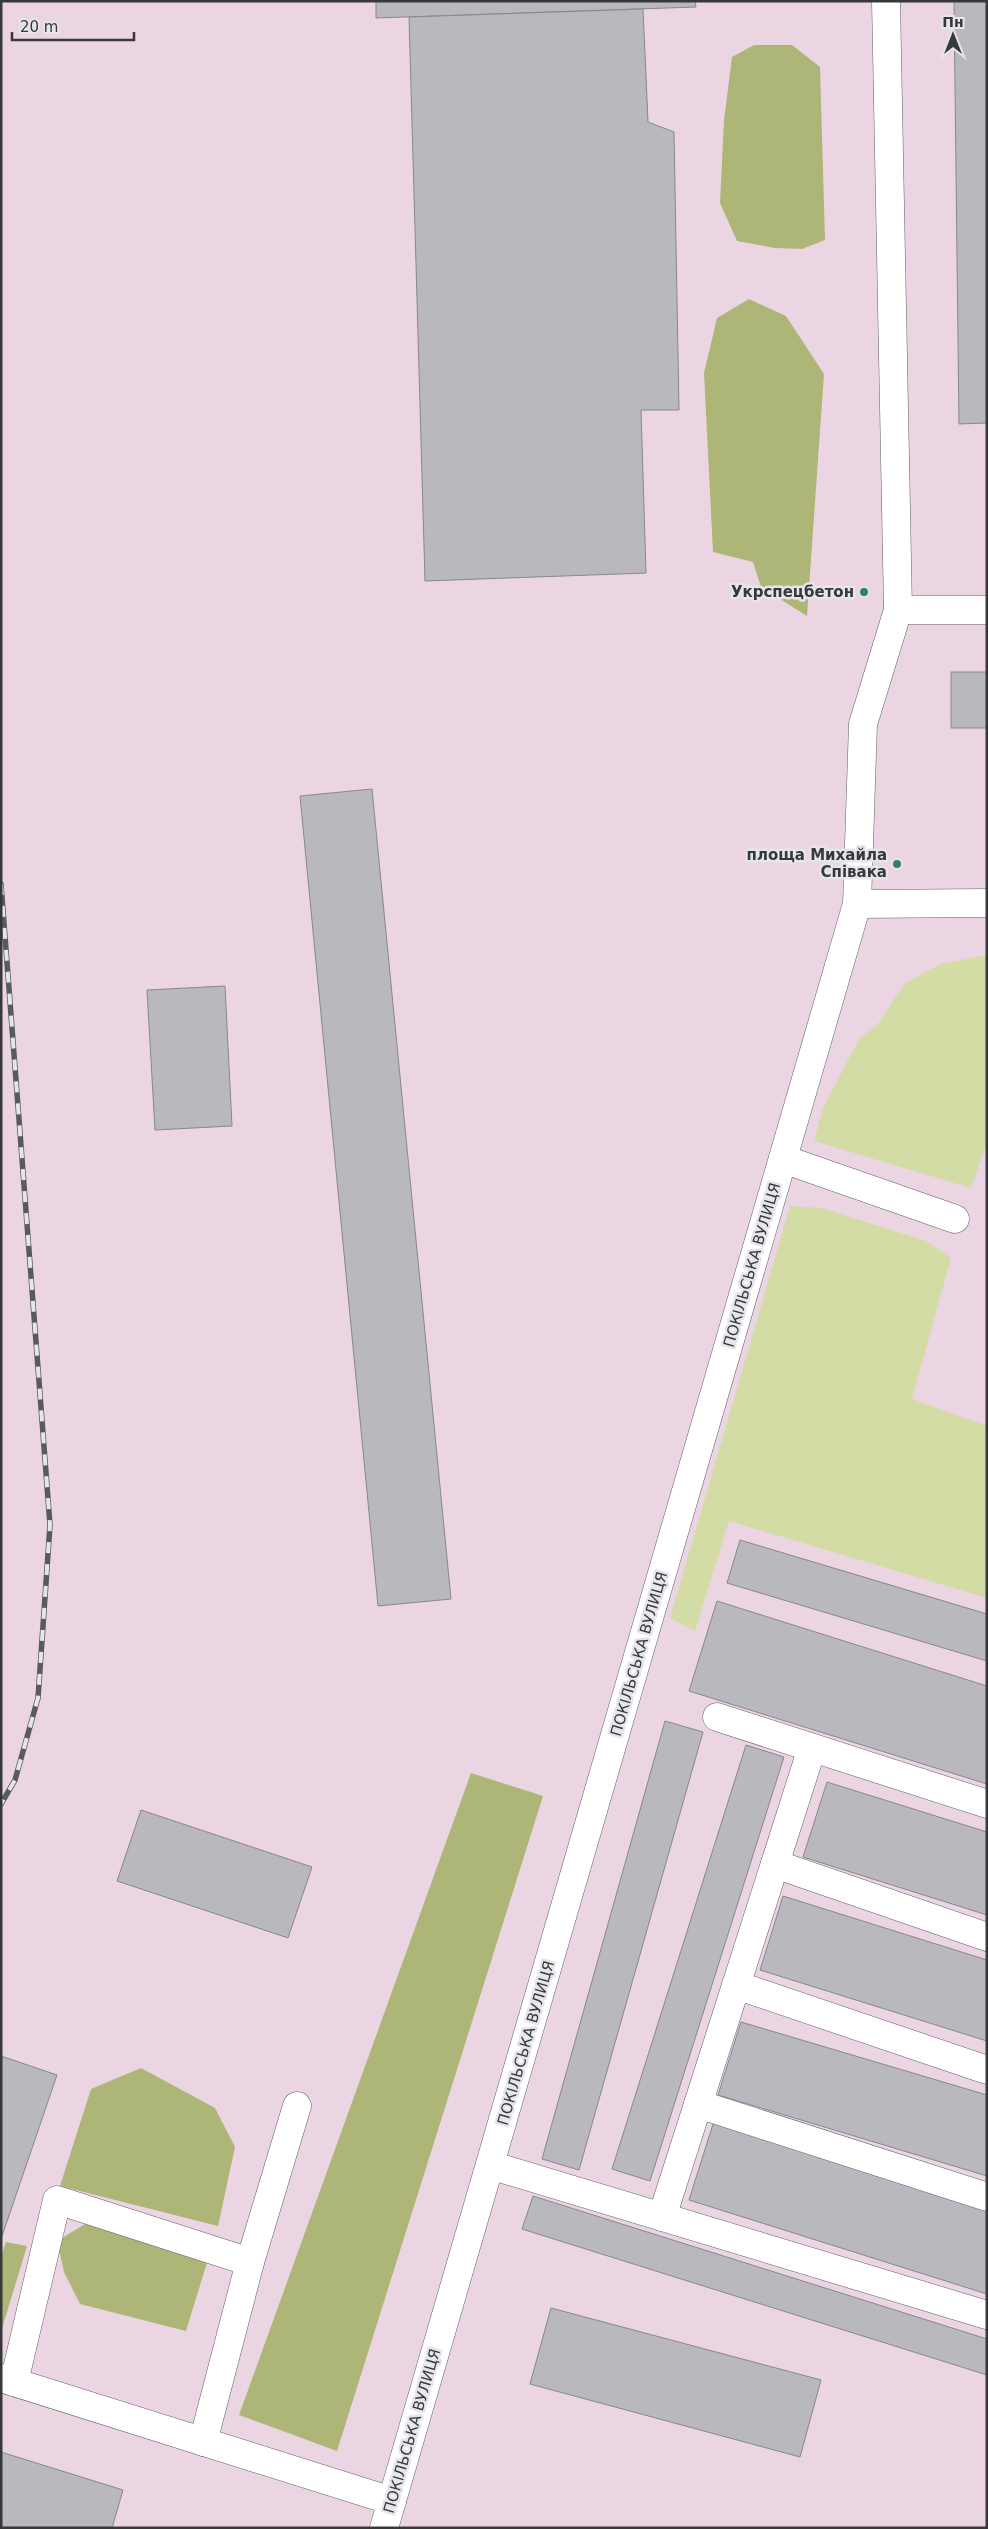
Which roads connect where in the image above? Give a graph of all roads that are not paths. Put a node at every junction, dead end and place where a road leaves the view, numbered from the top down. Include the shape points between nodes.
1 (886, 1) edge
2 (898, 610) junction
3 (987, 610) edge
4 (987, 903) edge
5 (857, 904) junction
6 (783, 1159) junction
7 (955, 1218) dead end
8 (717, 1717) dead end
9 (812, 1748) junction
10 (987, 1804) edge
11 (775, 1864) junction
12 (987, 1937) edge
13 (736, 1985) junction
14 (987, 2070) edge
15 (698, 2104) junction
16 (297, 2106) dead end
17 (490, 2165) junction
18 (987, 2196) edge
19 (662, 2217) junction
20 (250, 2262) junction
21 (987, 2315) edge
22 (8, 2380) edge
23 (203, 2442) junction
24 (392, 2501) junction
25 (384, 2528) edge

1 - 2 street, ПОКІЛЬСЬКА ВУЛИЦЯ
2 - 3 street
2 - 5 street, ПОКІЛЬСЬКА ВУЛИЦЯ via 863,724
4 - 5 street
5 - 6 street, ПОКІЛЬСЬКА ВУЛИЦЯ
6 - 7 street
6 - 17 street, ПОКІЛЬСЬКА ВУЛИЦЯ
8 - 9 street
9 - 10 street
9 - 11 street
11 - 12 street
11 - 13 street
13 - 14 street
13 - 15 street
15 - 18 street
15 - 19 street
16 - 20 street
17 - 19 street
17 - 24 street, ПОКІЛЬСЬКА ВУЛИЦЯ
19 - 21 street
20 - 22 street via 57,2200
20 - 23 street
22 - 23 street
23 - 24 street
24 - 25 street, ПОКІЛЬСЬКА ВУЛИЦЯ

